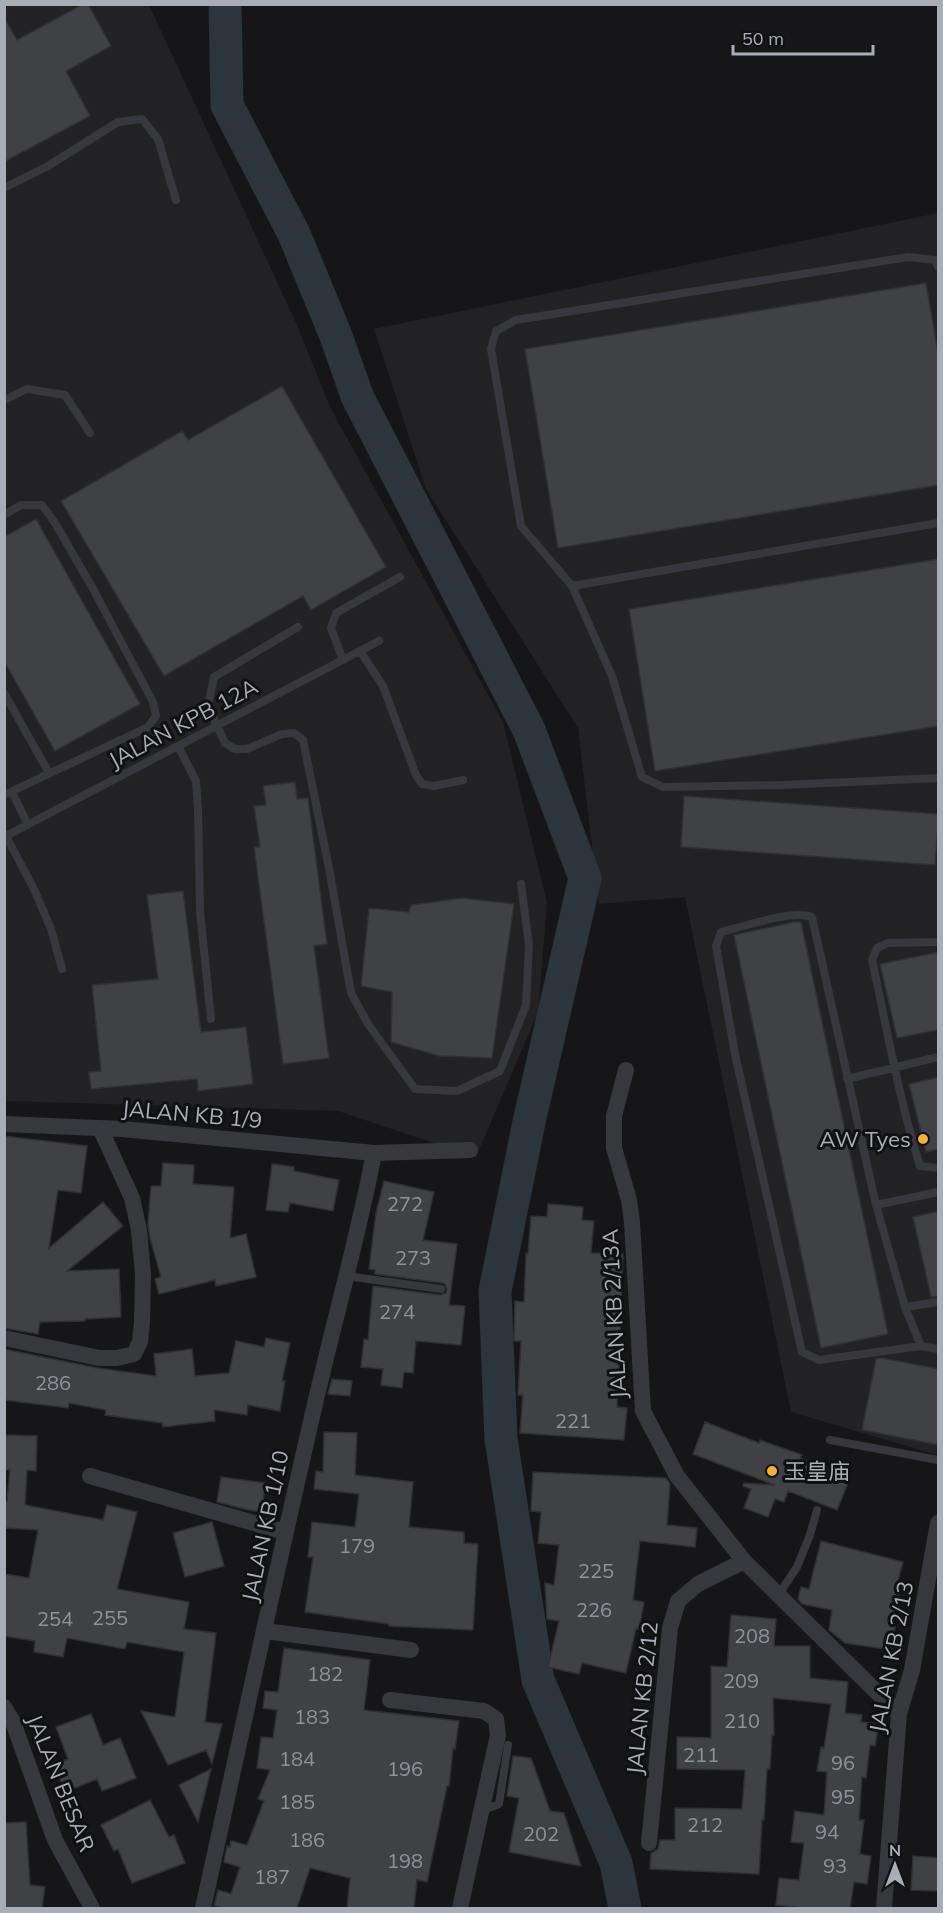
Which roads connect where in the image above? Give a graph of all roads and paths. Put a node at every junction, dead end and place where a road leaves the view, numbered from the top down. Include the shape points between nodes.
1 (4, 188) edge
2 (176, 200) dead end
3 (939, 267) edge
4 (4, 400) edge
5 (90, 433) dead end
6 (4, 515) edge
7 (939, 523) edge
8 (400, 577) dead end
9 (572, 586) junction
10 (298, 627) dead end
11 (379, 641) dead end
12 (360, 651) junction
13 (343, 660) junction
14 (4, 693) edge
15 (216, 726) junction
16 (178, 746) junction
17 (49, 773) junction
18 (939, 778) edge
19 (463, 780) dead end
20 (8, 794) edge
21 (28, 825) junction
22 (5, 837) edge
23 (521, 884) dead end
24 (939, 942) edge
25 (62, 969) dead end
26 (211, 1019) dead end
27 (939, 1056) edge
28 (895, 1066) junction
29 (626, 1070) dead end
30 (847, 1079) junction
31 (4, 1124) edge
32 (100, 1128) junction
33 (470, 1150) dead end
34 (374, 1153) junction
35 (939, 1168) edge
36 (939, 1192) edge
37 (876, 1205) junction
38 (346, 1276) junction
39 (441, 1289) dead end
40 (939, 1302) edge
41 (905, 1307) junction
42 (4, 1338) edge
43 (921, 1346) junction
44 (939, 1350) edge
45 (830, 1440) dead end
46 (939, 1460) edge
47 (90, 1476) dead end
48 (816, 1510) dead end
49 (939, 1523) edge
50 (285, 1532) junction
51 (744, 1561) junction
52 (779, 1594) junction
53 (265, 1631) junction
54 (411, 1650) dead end
55 (390, 1700) dead end
56 (4, 1707) edge
57 (899, 1714) junction
58 (649, 1843) dead end
59 (92, 1908) edge
60 (203, 1908) edge
61 (460, 1908) edge
62 (884, 1908) edge

1 - 2 lane via 48,166 118,122 142,119 158,139
3 - 9 lane via 935,260 908,257 516,321 496,331 491,349 521,526
4 - 5 lane via 27,389 65,395
6 - 17 lane via 21,505 42,505 92,587 153,702 156,716 148,727
7 - 9 lane
8 - 13 lane via 336,613 331,628
9 - 18 lane via 612,676 642,777 663,787
10 - 15 lane via 214,677 208,706
11 - 12 lane, JALAN KPB 12A
12 - 13 lane, JALAN KPB 12A
12 - 19 lane via 383,686 422,784 434,786
13 - 15 lane, JALAN KPB 12A
14 - 17 lane
15 - 16 lane, JALAN KPB 12A
15 - 23 lane via 225,743 235,749 247,749 282,734 294,734 303,740 351,993 368,1024 415,1089 457,1091 500,1071 526,1005 529,945
16 - 21 lane, JALAN KPB 12A
16 - 26 lane via 196,781 200,911
17 - 20 lane
20 - 21 lane
21 - 22 lane, JALAN KPB 12A
22 - 25 lane via 34,889
24 - 28 lane via 888,943 877,948 872,960
27 - 28 lane
28 - 30 lane
28 - 35 lane via 920,1166
29 - 51 street, JALAN KB 2/13A via 614,1116 614,1148 632,1222 643,1411 677,1476
30 - 37 lane
30 - 43 lane via 812,917 792,915 722,932 716,946 735,1054 802,1352 819,1360
31 - 32 street, JALAN KB 1/9
32 - 34 street, JALAN KB 1/9
32 - 42 street via 132,1198 139,1230 143,1275 140,1342 134,1354 99,1358
33 - 34 street, JALAN KB 1/9
34 - 38 street, JALAN KB 1/10
36 - 37 lane
37 - 41 lane
38 - 39 lane
38 - 50 street, JALAN KB 1/10
40 - 41 lane
41 - 43 lane
43 - 44 lane
45 - 46 lane
47 - 50 street
48 - 52 lane via 797,1568
49 - 57 street, JALAN KB 2/13 via 912,1670
50 - 53 street, JALAN KB 1/10
51 - 52 street, JALAN KB 2/13A
51 - 58 street, JALAN KB 2/12 via 698,1584 678,1601 670,1628
52 - 57 street, JALAN KB 2/13A
53 - 54 street
53 - 60 street, JALAN KB 1/10
55 - 61 street via 484,1711 496,1719 503,1740 480,1811
56 - 59 street, JALAN BESAR via 13,1722 55,1840
57 - 62 street, JALAN KB 2/13

